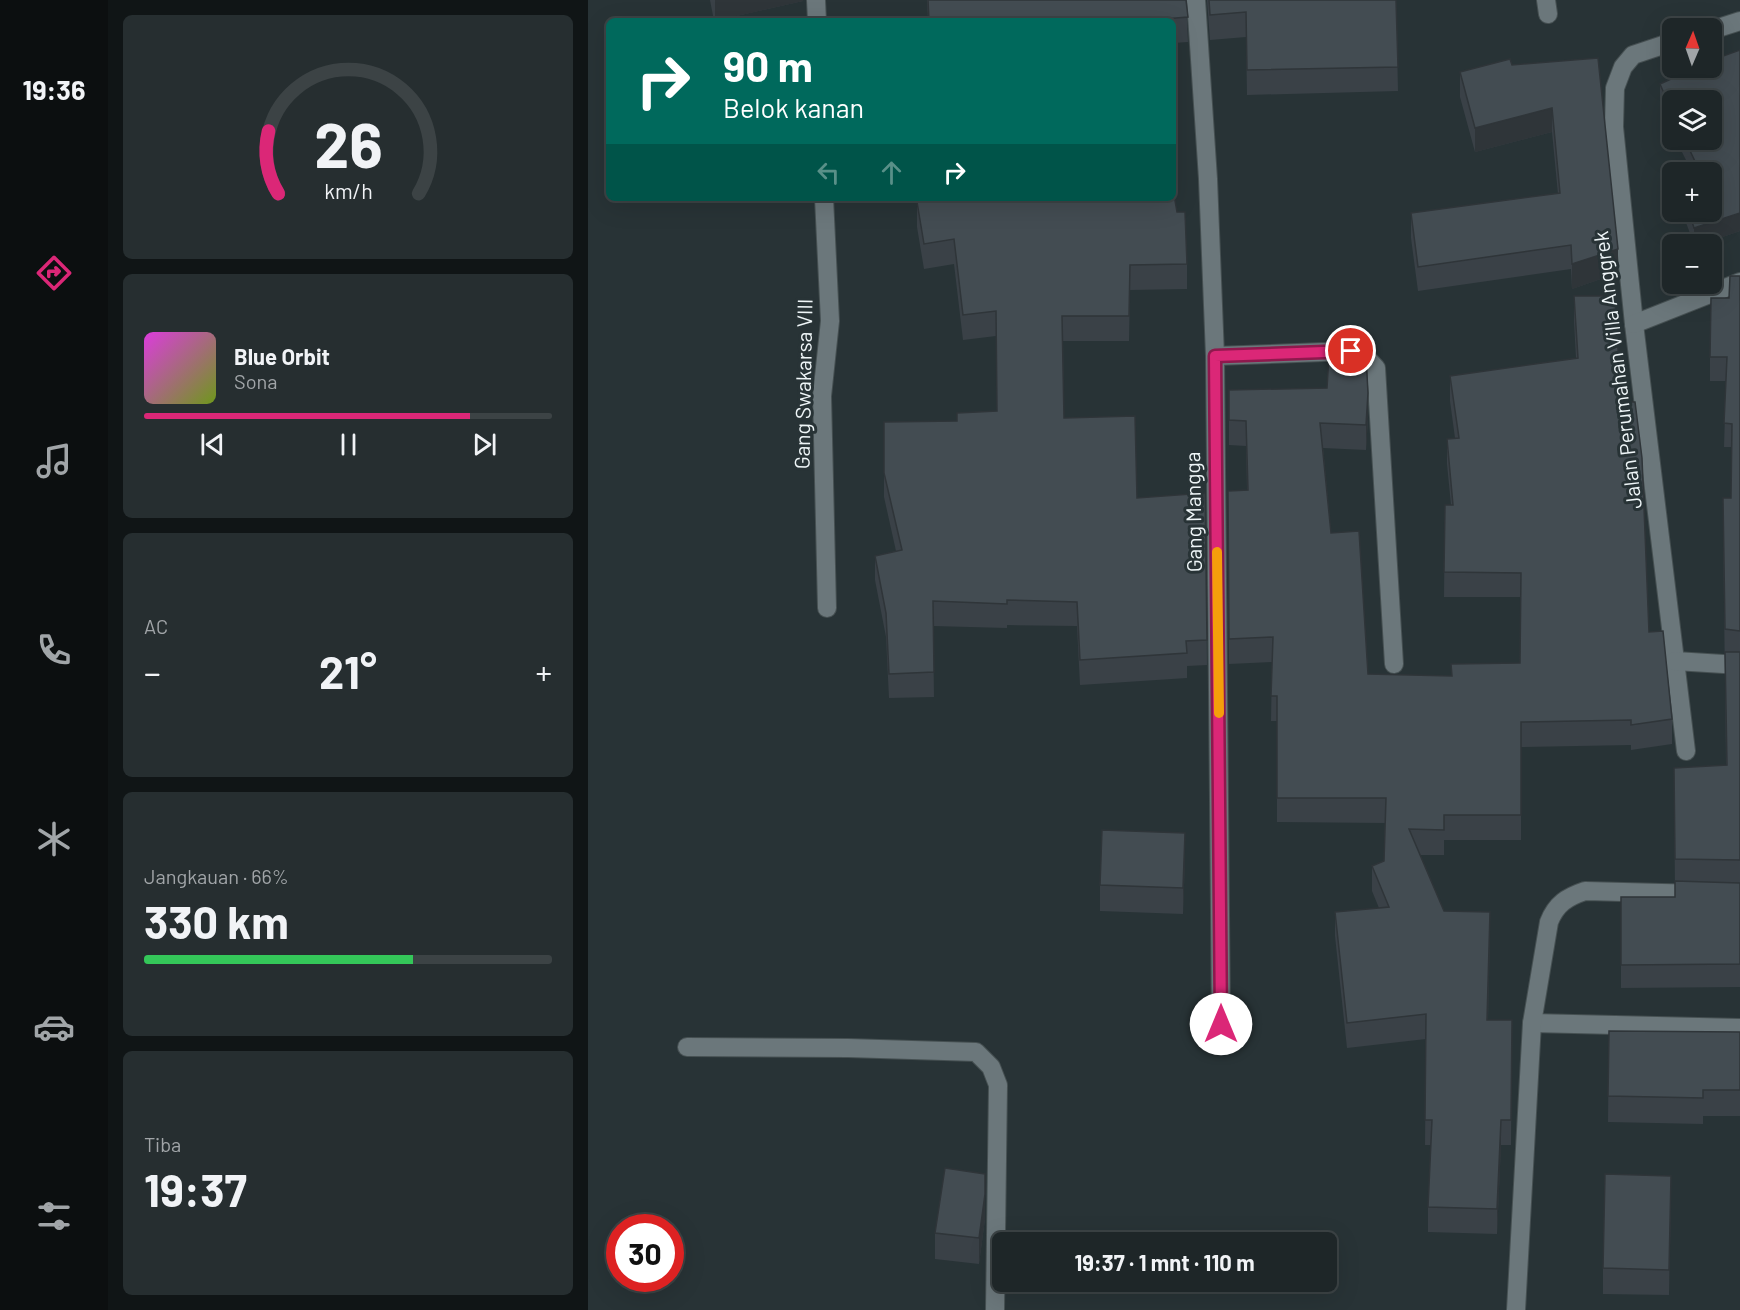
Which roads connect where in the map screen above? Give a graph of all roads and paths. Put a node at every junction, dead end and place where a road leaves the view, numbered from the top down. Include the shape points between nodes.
1 (816, 0) edge
2 (1196, 0) edge
3 (817, 18) edge
4 (1740, 21) edge
5 (1722, 27) edge
6 (1662, 45) edge
7 (824, 201) edge
8 (1740, 282) edge
9 (1634, 324) junction
10 (1215, 356) junction
11 (827, 608) dead end
12 (1675, 661) junction
13 (1394, 664) dead end
14 (1740, 665) edge
15 (1686, 752) dead end
16 (1740, 895) edge
17 (1532, 1023) junction
18 (1221, 1024) dead end
19 (1740, 1028) edge
20 (687, 1047) dead end
21 (995, 1310) edge
22 (1516, 1310) edge

1 - 3 street
2 - 10 street, Gang Mangga via 1209,179
4 - 5 street
6 - 9 street, Jalan Perumahan Villa Anggrek via 1633,55 1623,67 1615,88 1614,127
7 - 11 street, Gang Swakarsa VIII via 830,321 822,396
8 - 9 street
9 - 12 street, Jalan Perumahan Villa Anggrek
10 - 13 street via 1351,351 1363,354 1376,368
10 - 18 street, Gang Mangga
12 - 14 street
12 - 15 street, Jalan Perumahan Villa Anggrek
16 - 17 street via 1585,891 1571,896 1554,911 1549,922
17 - 19 street
17 - 22 street
20 - 21 street via 976,1053 991,1067 998,1085

